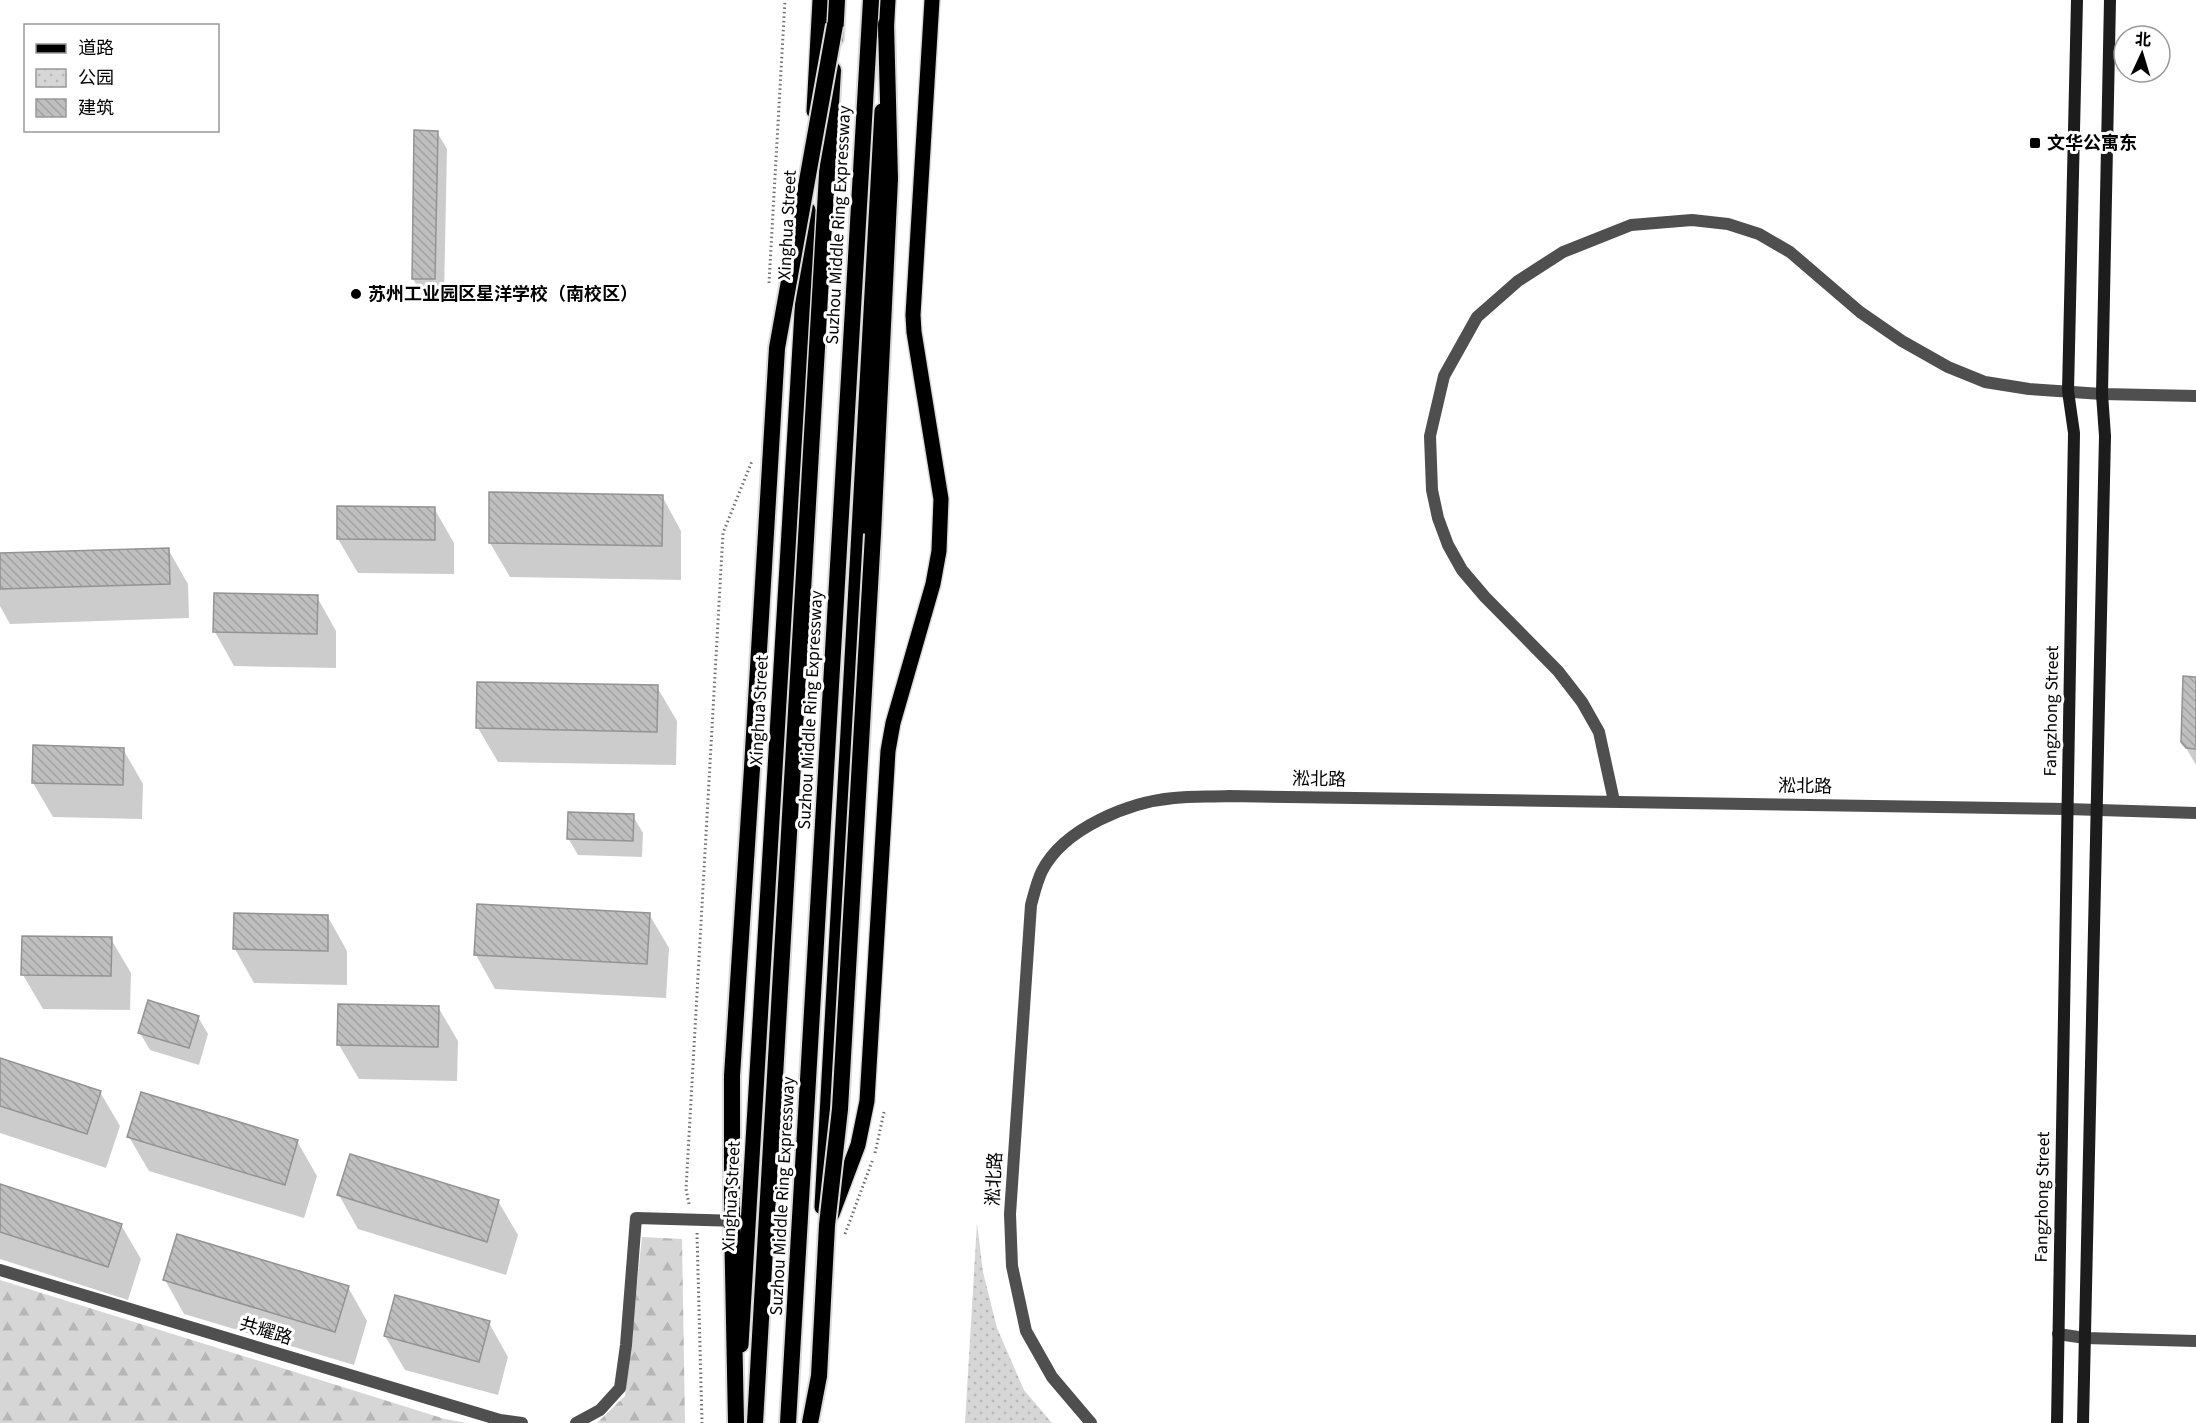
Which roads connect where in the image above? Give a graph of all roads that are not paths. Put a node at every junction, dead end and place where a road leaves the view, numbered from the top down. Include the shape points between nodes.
1 (820, 0) edge
2 (837, 0) edge
3 (871, 0) edge
4 (888, 0) edge
5 (932, 0) edge
6 (2078, 0) edge
7 (2110, 0) edge
8 (886, 24) junction
9 (835, 25) junction
10 (2068, 391) junction
11 (2102, 394) junction
12 (2196, 396) edge
13 (1614, 801) junction
14 (2067, 809) junction
15 (2097, 809) junction
16 (2196, 813) edge
17 (732, 1220) junction
18 (749, 1223) junction
19 (820, 1244) junction
20 (0, 1270) edge
21 (2058, 1334) junction
22 (2085, 1338) junction
23 (2196, 1341) edge
24 (522, 1423) edge
25 (576, 1423) edge
26 (736, 1423) edge
27 (755, 1423) edge
28 (788, 1423) edge
29 (810, 1423) edge
30 (1091, 1423) edge
31 (2057, 1423) edge
32 (2083, 1423) edge

1 - 18 main road, Xinghua Street
2 - 9 highway, Suzhou Middle Ring Expressway
3 - 28 highway, Suzhou Middle Ring Expressway
4 - 8 main road
5 - 19 main road via 913,315 941,499 939,551 888,751 864,1124
6 - 10 main road, Fangzhong Street
7 - 11 main road
8 - 19 main road
8 - 29 highway, bridge via 890,179 873,534 840,1109 827,1225 819,1376
9 - 17 highway, bridge via 777,348 732,1076
9 - 27 highway, Suzhou Middle Ring Expressway, bridge
10 - 11 street
10 - 13 street via 1984,382 1948,367 1860,312 1790,252 1760,234 1716,222 1631,225 1563,252 1518,281 1477,317 1444,376 1430,436 1432,490 1438,518 1462,570 1558,671 1582,702 1599,732
10 - 14 main road, Fangzhong Street via 2074,433
11 - 12 street
11 - 15 main road via 2105,436
13 - 14 street, 淞北路
13 - 30 street, 淞北路 via 1172,798 1135,805 1081,829 1060,847 1042,870 1030,905 1010,1214 1012,1266 1026,1331 1053,1377
14 - 15 street, 淞北路
14 - 21 main road, Fangzhong Street
15 - 16 street, 淞北路
15 - 22 main road
17 - 18 street
17 - 25 street via 636,1218 620,1388 600,1410
17 - 26 highway
18 - 26 main road, Xinghua Street
19 - 29 main road
20 - 24 street, 共耀路 via 500,1420
21 - 22 street
21 - 31 main road, Fangzhong Street
22 - 23 street
22 - 32 main road

